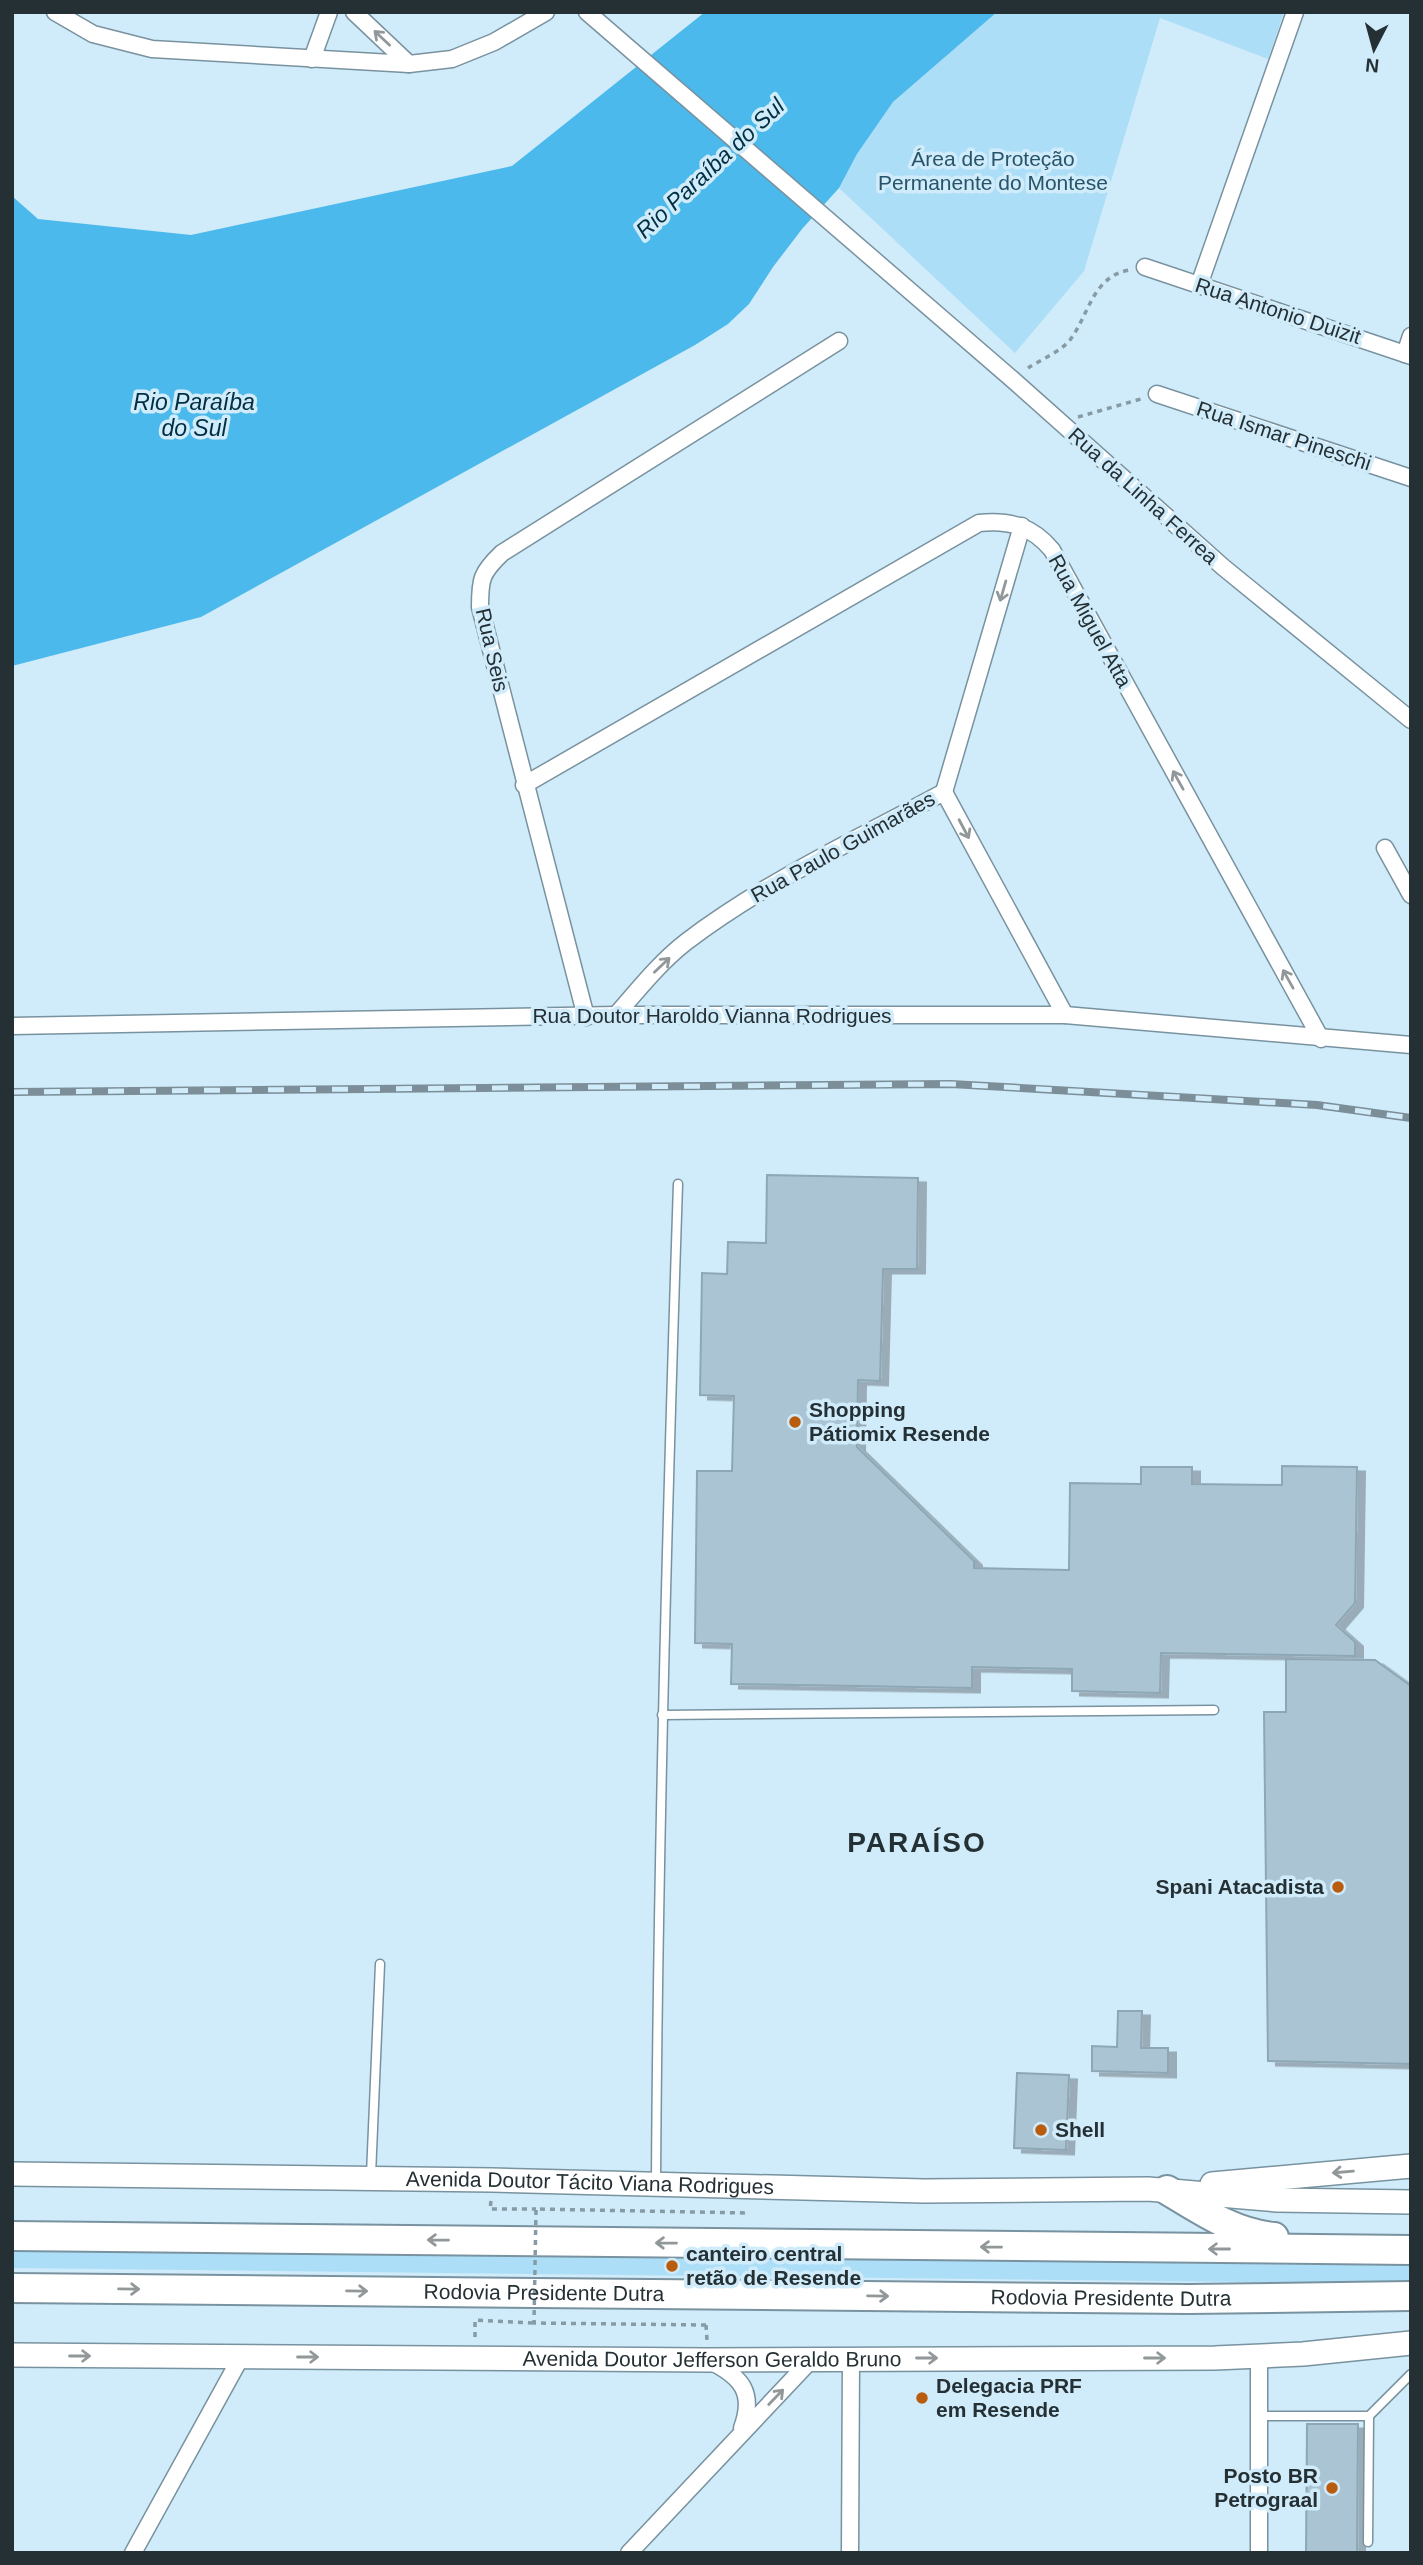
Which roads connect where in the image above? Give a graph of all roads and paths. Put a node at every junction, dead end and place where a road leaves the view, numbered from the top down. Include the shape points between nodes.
1 (55, 12) edge
2 (329, 12) edge
3 (354, 12) edge
4 (546, 12) edge
5 (587, 12) edge
6 (1295, 12) edge
7 (312, 59) junction
8 (410, 64) junction
9 (1144, 267) joint
10 (1199, 285) junction
11 (1411, 336) edge
12 (839, 341) dead end
13 (1408, 355) edge
14 (1012, 379) junction
15 (1157, 394) joint
16 (1060, 422) junction
17 (1411, 478) edge
18 (1022, 526) junction
19 (1411, 720) edge
20 (524, 785) junction
21 (944, 792) junction
22 (1385, 848) dead end
23 (1411, 895) edge
24 (1065, 1015) junction
25 (616, 1016) junction
26 (586, 1017) junction
27 (12, 1026) edge
28 (1321, 1039) junction
29 (1411, 1045) edge
30 (678, 1184) dead end
31 (1214, 1710) dead end
32 (662, 1715) junction
33 (380, 1964) dead end
34 (1411, 2166) edge
35 (12, 2174) edge
36 (371, 2178) junction
37 (656, 2185) junction
38 (1167, 2190) junction
39 (1411, 2202) edge
40 (749, 2213) dead end
41 (12, 2236) edge
42 (1410, 2250) edge
43 (12, 2288) edge
44 (1411, 2296) edge
45 (1189, 2299) junction
46 (1411, 2313) edge
47 (534, 2323) junction
48 (706, 2325) dead end
49 (1411, 2343) edge
50 (12, 2355) edge
51 (241, 2357) junction
52 (1259, 2357) junction
53 (474, 2358) junction
54 (851, 2358) junction
55 (707, 2360) junction
56 (811, 2360) junction
57 (1411, 2374) edge
58 (1259, 2416) junction
59 (1369, 2416) junction
60 (741, 2434) junction
61 (1368, 2542) dead end
62 (133, 2553) edge
63 (629, 2553) edge
64 (850, 2553) edge
65 (1258, 2553) edge

1 - 7 street via 93,34 152,49
2 - 7 street
8 -> 3 street
4 - 8 street via 494,42 452,59
5 - 14 street, Rua da Linha Ferrea
6 - 10 street
7 - 8 street
9 - 10 street, Rua Antonio Duizit
9 - 14 path via 1119,272 1110,279 1094,293 1069,341
10 - 13 street, Rua Antonio Duizit
11 - 13 street
12 - 20 street, Rua Seis via 502,552 485,568 480,607
14 - 16 street, Rua da Linha Ferrea
15 - 16 path
15 - 17 street, Rua Ismar Pineschi
16 - 19 street, Rua da Linha Ferrea via 1223,567
18 - 20 street via 979,523
18 -> 21 street
28 -> 18 street, Rua Miguel Atta via 1052,550 1042,537
20 - 26 street, Rua Seis
21 -> 24 street, Rua Paulo Guimarães
25 -> 21 street, Rua Paulo Guimarães via 684,944 750,897
22 - 23 street
24 - 25 street, Rua Doutor Haroldo Vianna Rodrigues
24 - 28 street, Rua Doutor Haroldo Vianna Rodrigues
25 - 26 street, Rua Doutor Haroldo Vianna Rodrigues
26 - 27 street, Rua Doutor Haroldo Vianna Rodrigues
28 - 29 street, Rua Doutor Haroldo Vianna Rodrigues
30 - 32 lane
31 - 32 lane
32 - 37 lane
33 - 36 lane
34 -> 38 main road, Avenida Doutor Tácito Viana Rodrigues
35 - 36 main road, Avenida Doutor Tácito Viana Rodrigues
36 - 37 main road, Avenida Doutor Tácito Viana Rodrigues
37 - 38 main road, Avenida Doutor Tácito Viana Rodrigues
38 - 39 main road, Avenida Doutor Tácito Viana Rodrigues via 1278,2200
38 - 42 highway via 1226,2226 1247,2233
40 - 47 path, bridge via 537,2209
42 -> 41 highway
43 -> 45 highway, Rodovia Presidente Dutra
44 - 45 highway, Rodovia Presidente Dutra
45 - 46 highway
47 - 48 path, bridge
47 - 53 path via 475,2320
49 - 52 main road, Avenida Doutor Jefferson Geraldo Bruno
50 -> 51 main road, Avenida Doutor Jefferson Geraldo Bruno
51 -> 53 main road, Avenida Doutor Jefferson Geraldo Bruno
51 - 62 street
54 -> 52 main road, Avenida Doutor Jefferson Geraldo Bruno
52 - 58 street
53 - 55 main road, Avenida Doutor Jefferson Geraldo Bruno
54 - 56 main road, Avenida Doutor Jefferson Geraldo Bruno
54 - 64 street
55 - 56 main road, Avenida Doutor Jefferson Geraldo Bruno
55 - 60 street via 726,2369 747,2392 749,2410
60 -> 56 street
57 - 59 lane
58 - 59 lane
58 - 65 street
59 - 61 lane
60 - 63 street

